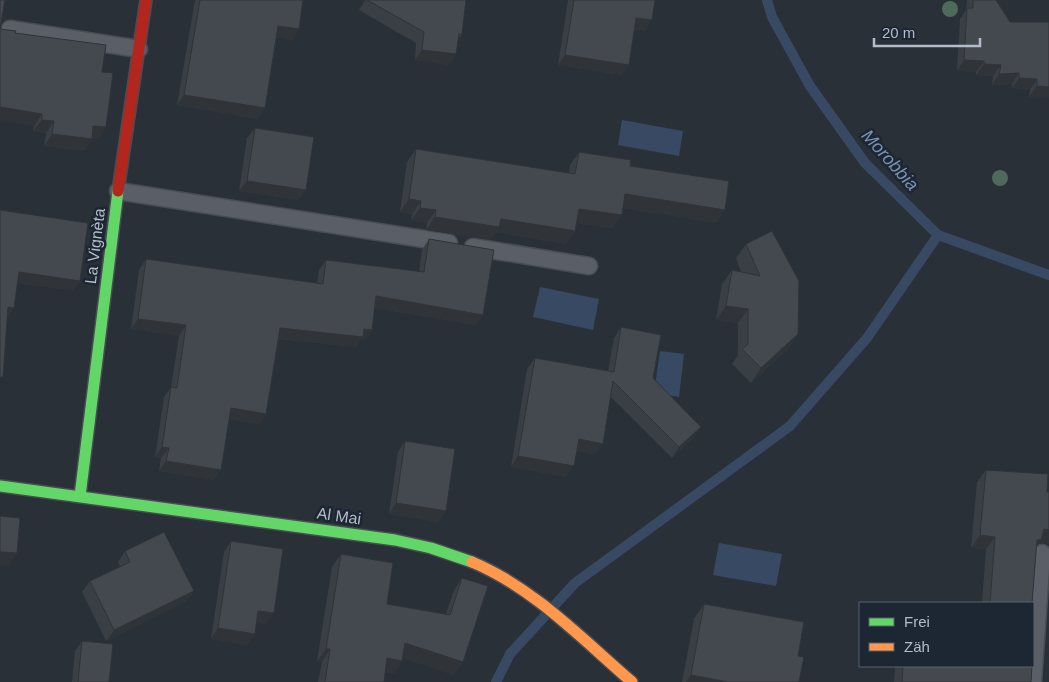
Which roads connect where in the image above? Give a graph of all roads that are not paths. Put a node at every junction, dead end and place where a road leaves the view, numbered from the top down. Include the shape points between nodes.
1 (146, 0) edge
2 (10, 29) edge
3 (139, 49) junction
4 (118, 190) junction
5 (589, 266) dead end
6 (0, 486) edge
7 (80, 496) junction
8 (1042, 553) edge
9 (632, 682) edge
10 (1033, 682) edge

1 - 3 street, La Vignèta
2 - 3 lane
3 - 4 street, La Vignèta
4 - 5 lane
4 - 7 street, La Vignèta
6 - 7 street, Al Mai
7 - 9 street, Al Mai via 425,546 488,570 528,595
8 - 10 lane

